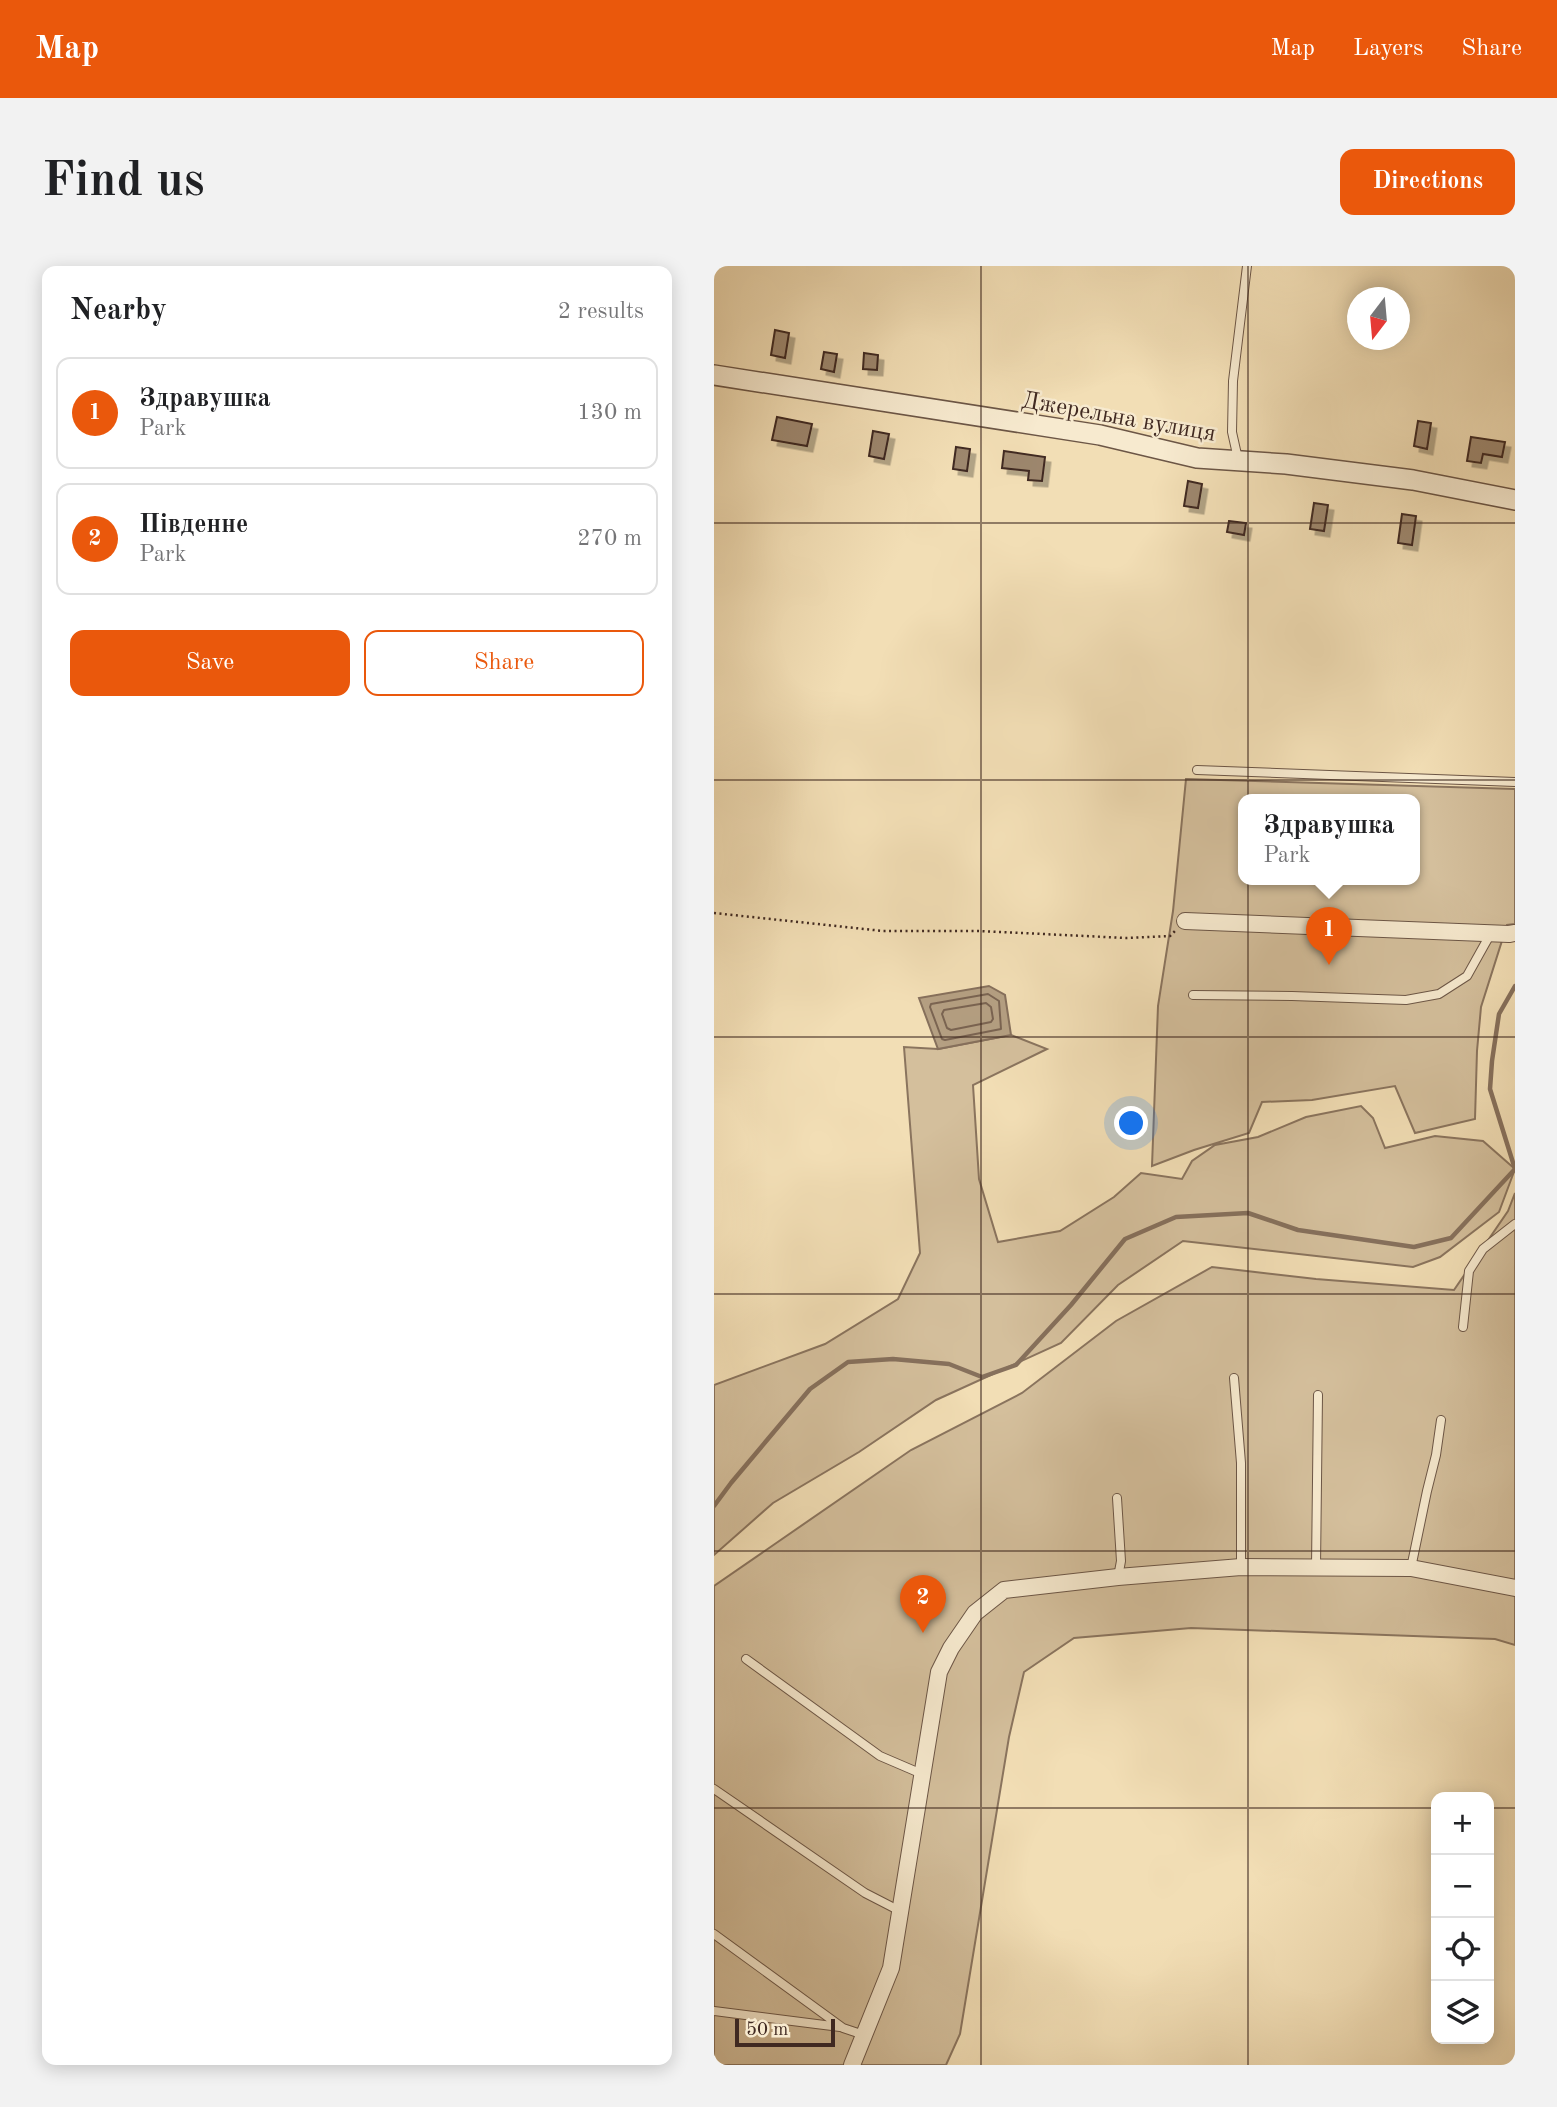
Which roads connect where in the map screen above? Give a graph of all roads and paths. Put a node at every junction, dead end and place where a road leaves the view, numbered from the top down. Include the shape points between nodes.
1 (1247, 266) edge
2 (714, 375) edge
3 (1238, 462) junction
4 (1515, 500) edge
5 (1197, 770) dead end
6 (1515, 782) edge
7 (714, 913) edge
8 (1185, 921) joint
9 (1491, 933) junction
10 (1515, 933) edge
11 (1193, 995) dead end
12 (1515, 1224) edge
13 (1463, 1327) dead end
14 (1234, 1378) dead end
15 (1318, 1395) dead end
16 (1441, 1420) dead end
17 (1117, 1498) dead end
18 (1241, 1567) junction
19 (1316, 1567) junction
20 (1410, 1568) junction
21 (1118, 1577) junction
22 (1515, 1588) edge
23 (746, 1659) dead end
24 (922, 1774) junction
25 (714, 1789) edge
26 (900, 1911) junction
27 (714, 1934) edge
28 (714, 2011) edge
29 (843, 2028) junction
30 (864, 2035) junction
31 (852, 2065) edge

1 - 3 lane via 1233,381 1232,432
2 - 3 street, Джерельна вулиця via 1100,435 1198,458
3 - 4 street, Джерельна вулиця via 1413,480
5 - 6 lane
7 - 8 path via 883,931 1127,938 1170,936
8 - 9 street
9 - 10 street
9 - 11 lane via 1467,976 1439,994 1406,1000
12 - 13 lane via 1483,1249 1469,1271
14 - 18 lane via 1241,1463
15 - 19 lane
16 - 20 lane
17 - 21 lane
18 - 19 street
18 - 21 street
19 - 20 street
20 - 22 street
21 - 24 street via 1004,1590 975,1613 939,1672
23 - 24 lane via 880,1756
24 - 26 street
25 - 26 lane via 865,1893
26 - 30 street via 891,1968
27 - 29 lane
28 - 29 lane
29 - 30 lane
30 - 31 street

